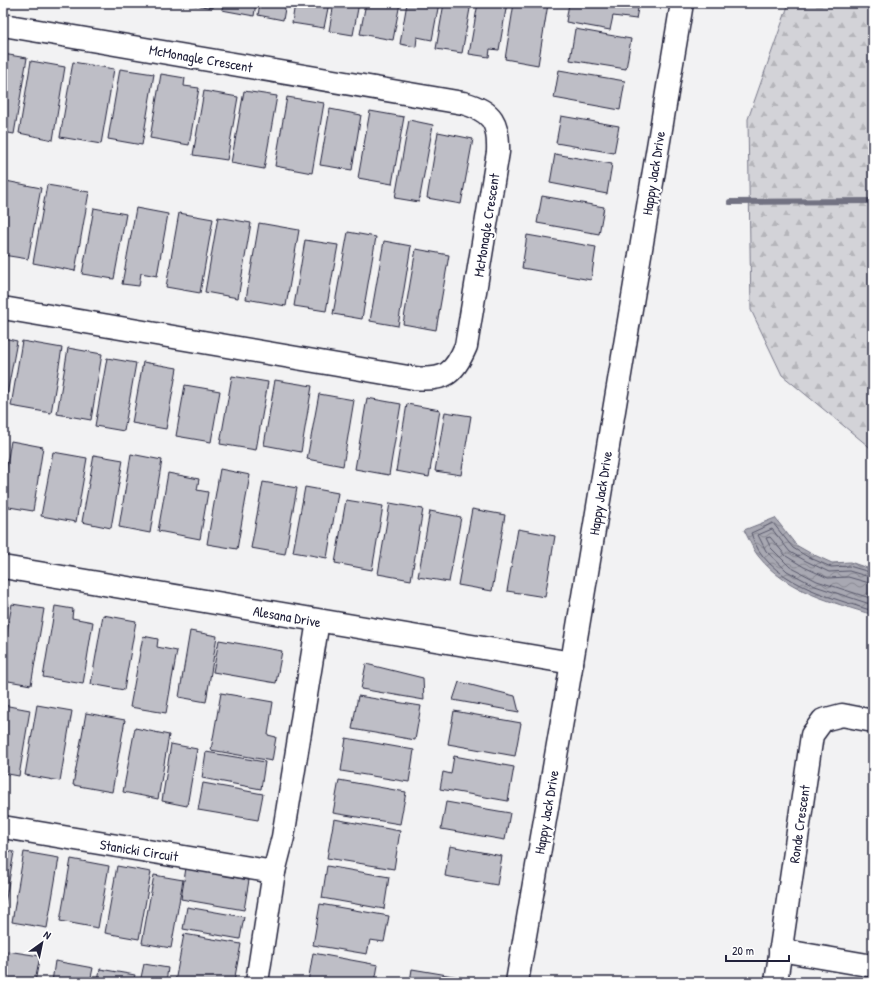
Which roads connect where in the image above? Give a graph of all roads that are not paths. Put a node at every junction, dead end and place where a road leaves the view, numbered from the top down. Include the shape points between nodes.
1 (682, 3) edge
2 (3, 25) edge
3 (3, 308) edge
4 (3, 567) edge
5 (318, 621) junction
6 (572, 662) junction
7 (873, 721) edge
8 (3, 827) edge
9 (274, 872) junction
10 (780, 950) junction
11 (873, 966) edge
12 (257, 982) edge
13 (517, 982) edge
14 (776, 982) edge

1 - 6 street, Happy Jack Drive
2 - 3 street, McMonagle Crescent via 463,103 488,115 494,122 499,136 466,346 452,370 441,377 414,378
4 - 5 street, Alesana Drive
5 - 6 street, Alesana Drive
5 - 9 street via 283,837
6 - 13 street, Happy Jack Drive
7 - 10 street, Ronde Crescent via 842,715 823,720 812,734
8 - 9 street, Stanicki Circuit
9 - 12 street
10 - 11 street
10 - 14 street, Ronde Crescent

